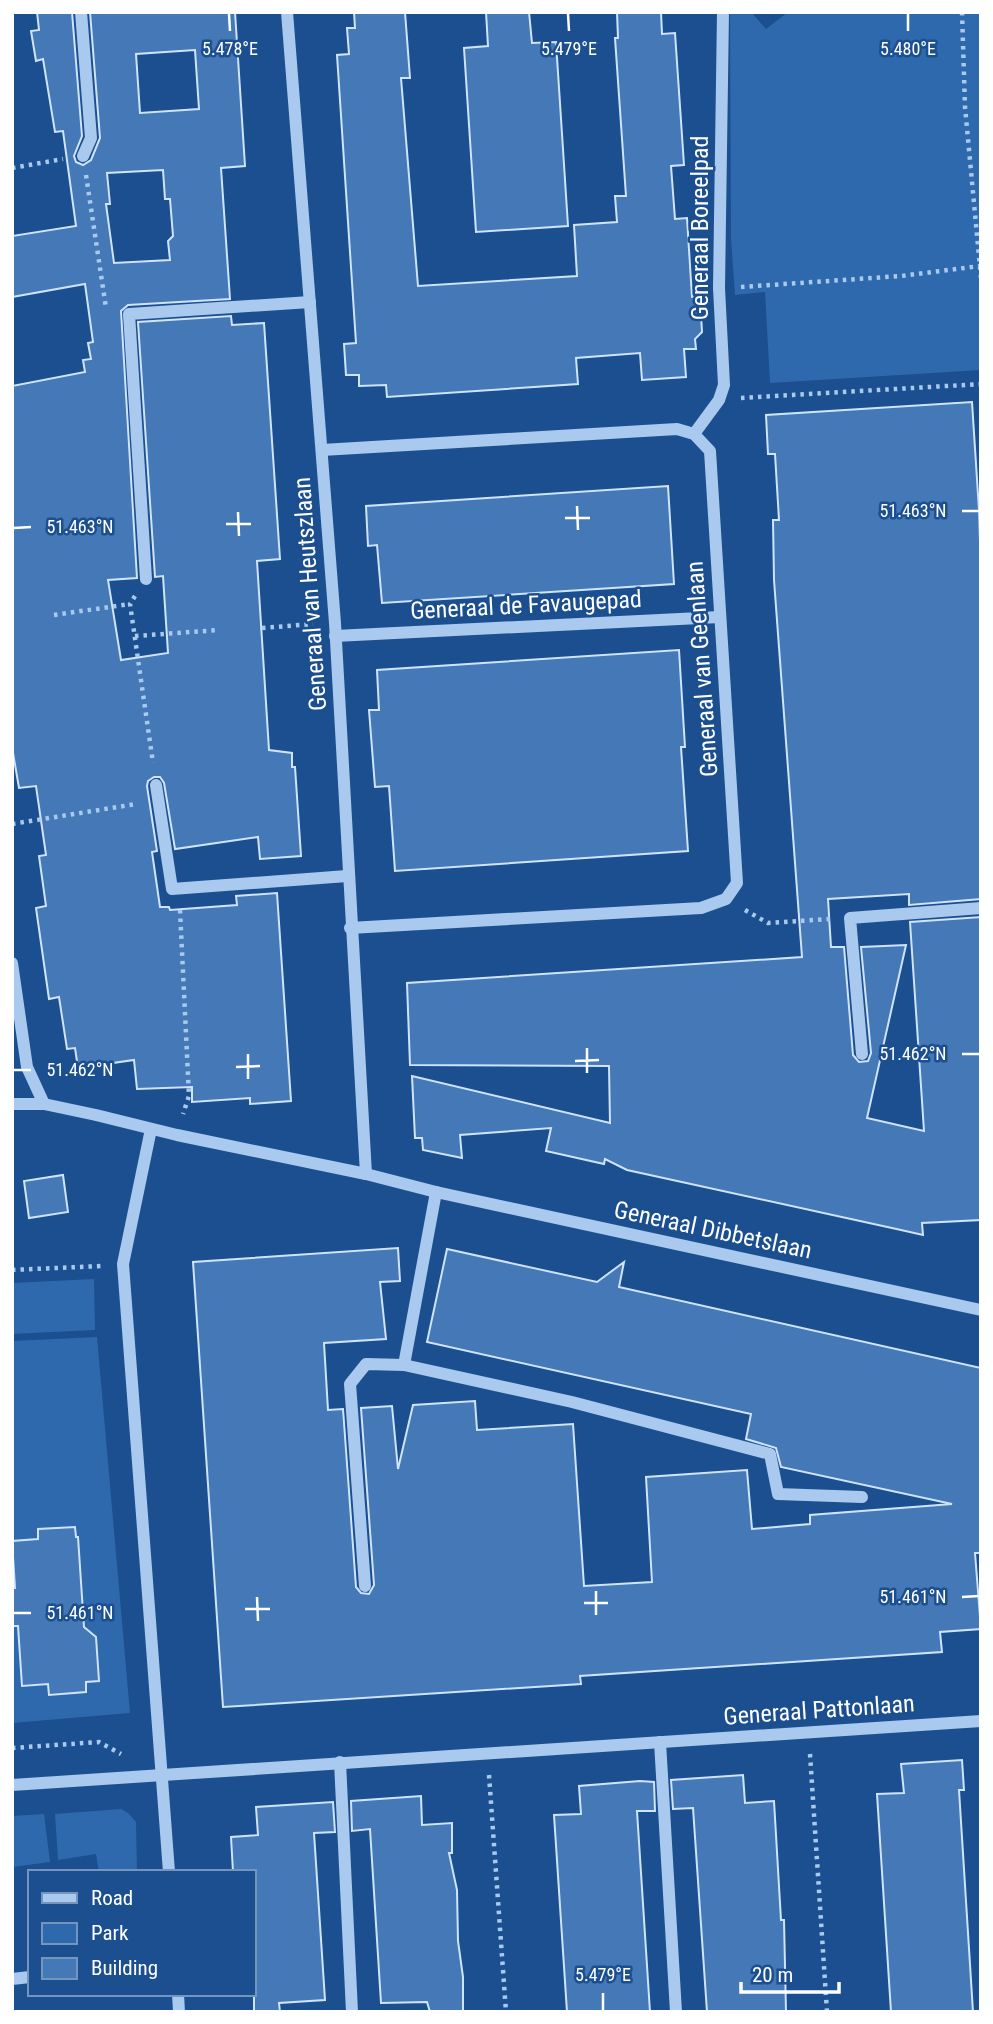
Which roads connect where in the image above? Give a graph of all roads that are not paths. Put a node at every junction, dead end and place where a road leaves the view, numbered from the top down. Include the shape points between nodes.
1 (80, 12) edge
2 (287, 12) edge
3 (723, 12) edge
4 (83, 156) road end
5 (310, 302) junction
6 (694, 434) junction
7 (322, 450) junction
8 (146, 579) road end
9 (720, 617) junction
10 (335, 630) junction
11 (156, 785) road end
12 (347, 876) junction
13 (981, 908) edge
14 (350, 928) junction
15 (12, 962) edge
16 (862, 1054) dead end
17 (12, 1104) edge
18 (44, 1104) junction
19 (151, 1129) junction
20 (366, 1174) junction
21 (436, 1192) junction
22 (981, 1310) edge
23 (404, 1365) junction
24 (862, 1497) dead end
25 (365, 1587) dead end
26 (981, 1721) edge
27 (660, 1742) junction
28 (340, 1762) junction
29 (162, 1776) junction
30 (12, 1785) edge
31 (169, 1870) edge
32 (352, 2012) edge
33 (676, 2012) edge

1 - 4 street via 91,138
2 - 5 street, Generaal van Heutszlaan
3 - 6 street, Generaal Boreelpad via 719,289 724,385 719,400
5 - 7 street, Generaal van Heutszlaan
5 - 8 street via 129,314
6 - 7 street via 677,429
6 - 9 street, Generaal van Geenlaan via 710,452
7 - 10 street, Generaal van Heutszlaan
9 - 10 street, Generaal de Favaugepad
9 - 14 street, Generaal van Geenlaan via 737,883 726,899 701,908
10 - 12 street, Generaal van Heutszlaan
11 - 12 street via 173,889
12 - 14 street, Generaal van Heutszlaan
13 - 16 street via 850,918
14 - 20 street, Generaal van Heutszlaan
15 - 18 street via 27,1067
17 - 18 street, Generaal Dibbetslaan
18 - 19 street, Generaal Dibbetslaan
19 - 20 street, Generaal Dibbetslaan
19 - 29 street via 123,1265
20 - 21 street, Generaal Dibbetslaan
21 - 22 street, Generaal Dibbetslaan
21 - 23 street
23 - 24 street via 572,1402 770,1454 778,1494
23 - 25 street via 366,1364 350,1384
26 - 27 street, Generaal Pattonlaan
27 - 28 street, Generaal Pattonlaan
27 - 33 street
28 - 29 street, Generaal Pattonlaan
28 - 32 street
29 - 30 street, Generaal Pattonlaan
29 - 31 street

